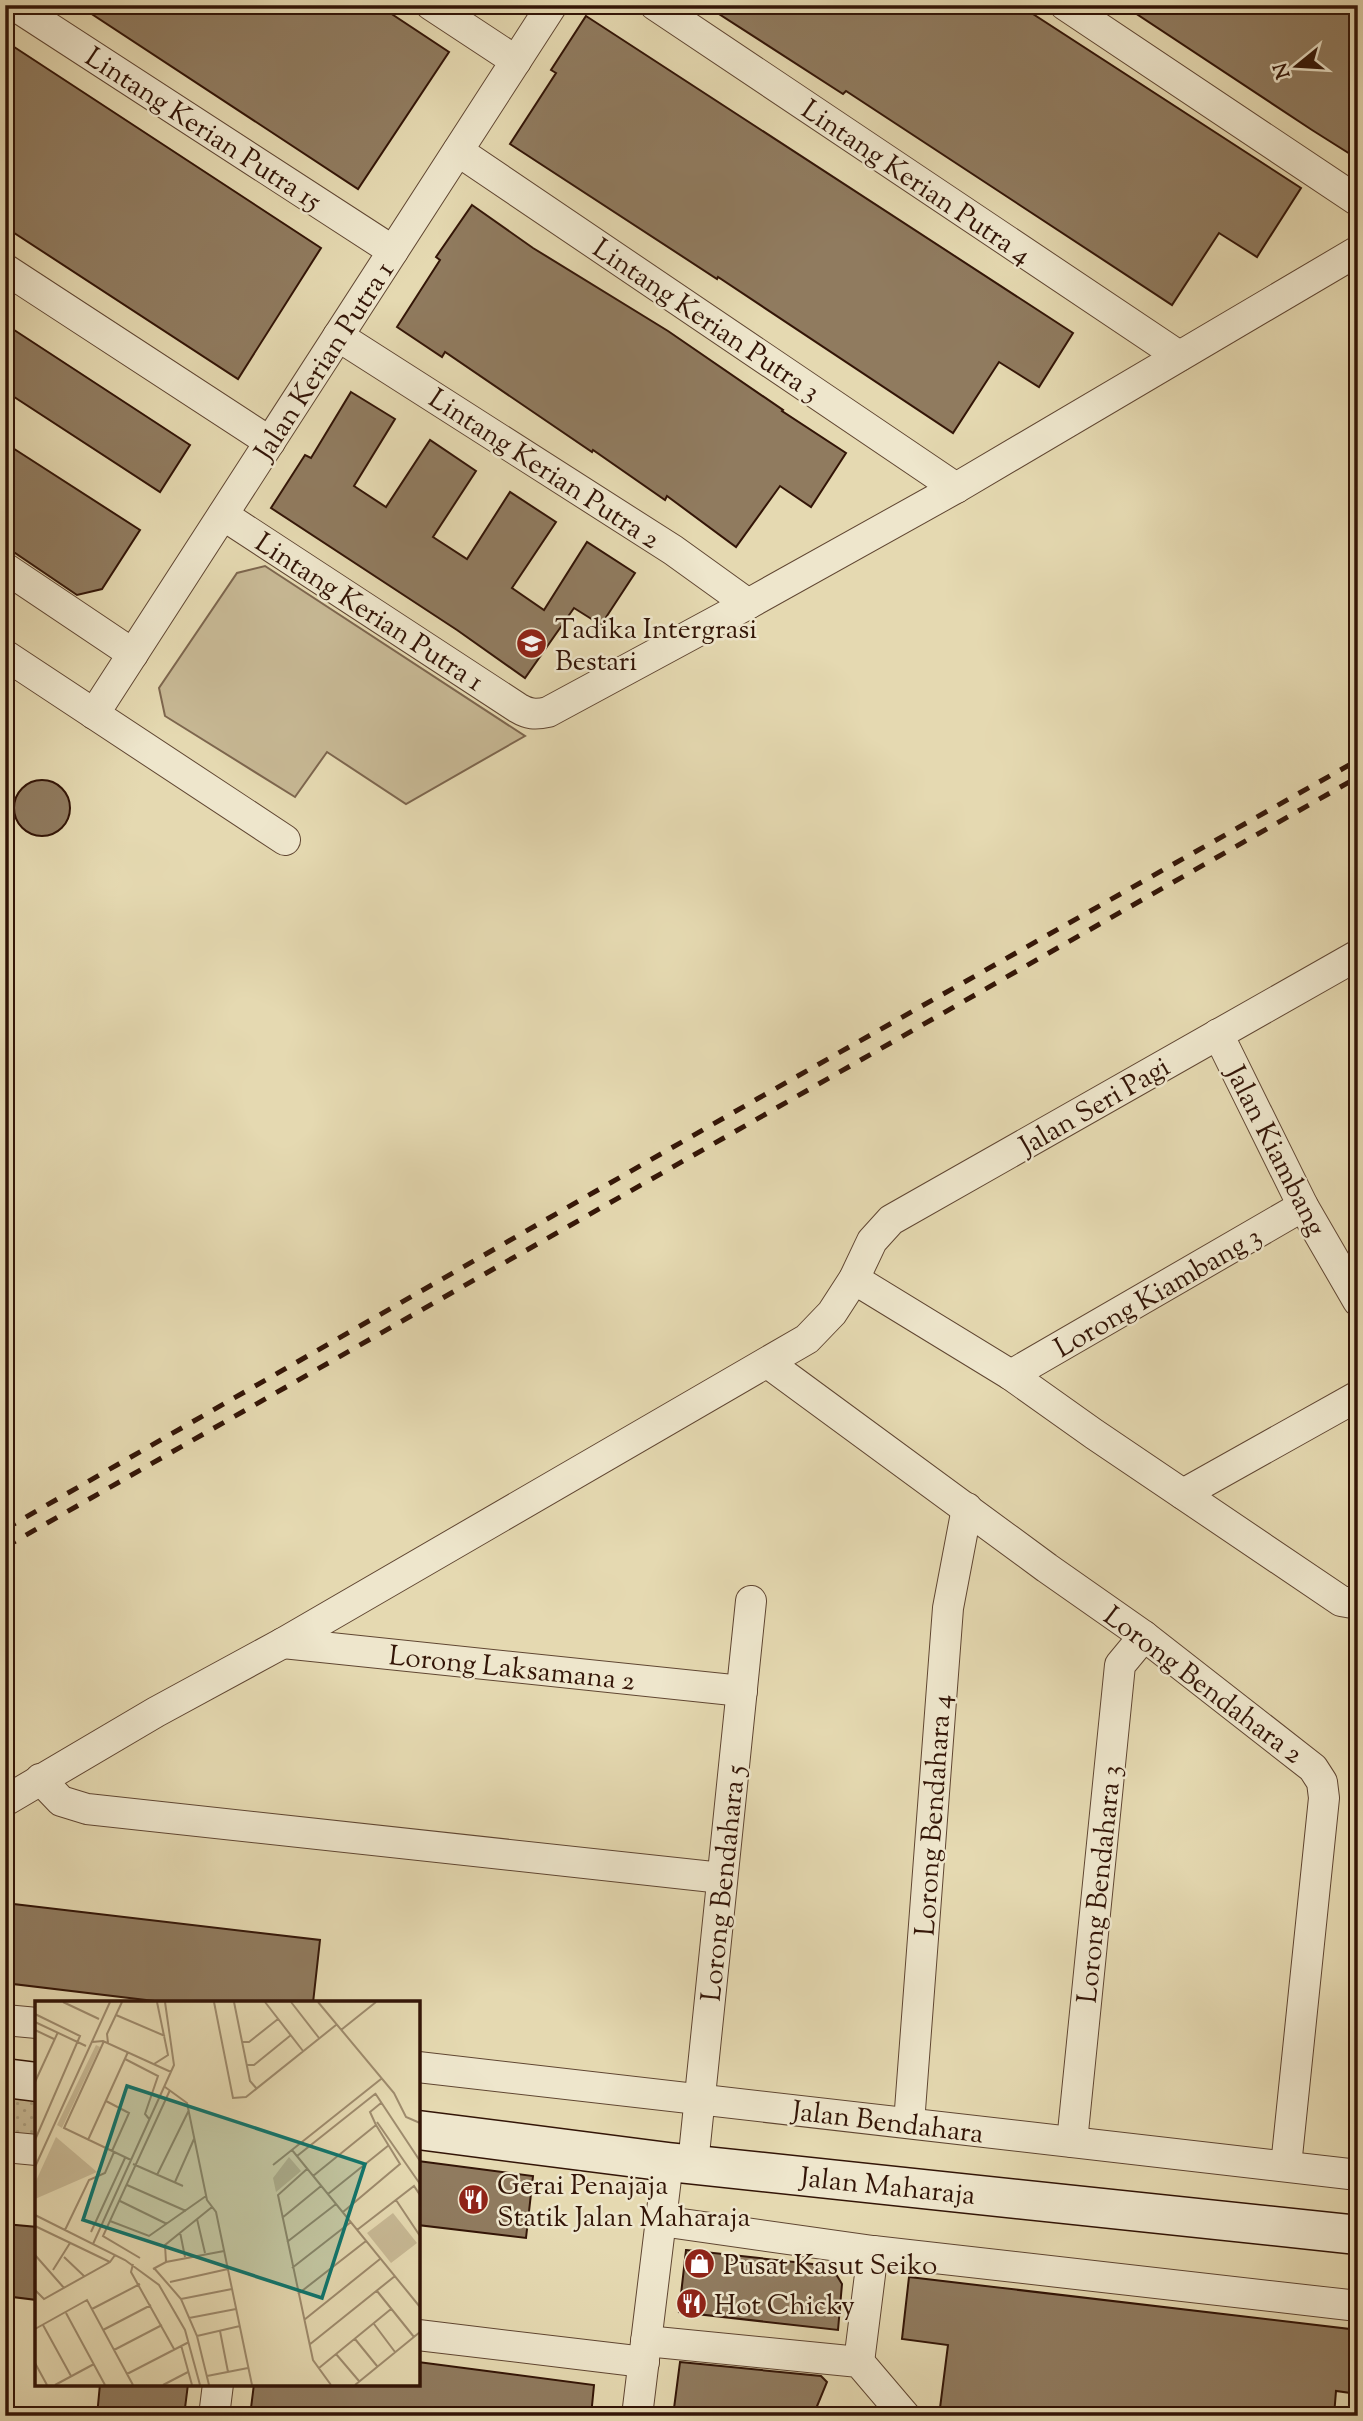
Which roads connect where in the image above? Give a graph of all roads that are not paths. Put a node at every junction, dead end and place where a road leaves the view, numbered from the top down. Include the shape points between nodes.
1 (14, 5) edge
2 (430, 5) edge
3 (552, 5) edge
4 (655, 5) edge
5 (1065, 5) edge
6 (516, 61) junction
7 (458, 151) junction
8 (1358, 201) edge
9 (393, 251) junction
10 (1358, 251) edge
11 (5, 269) edge
12 (338, 336) junction
13 (1179, 356) junction
14 (270, 442) junction
15 (956, 488) junction
16 (223, 515) junction
17 (5, 568) edge
18 (748, 604) junction
19 (134, 654) junction
20 (5, 655) edge
21 (94, 714) junction
22 (285, 840) dead end
23 (1358, 955) edge
24 (1218, 1034) junction
25 (1303, 1206) junction
26 (854, 1279) junction
27 (1358, 1301) edge
28 (768, 1363) junction
29 (1011, 1375) junction
30 (1358, 1396) edge
31 (1183, 1494) junction
32 (967, 1508) junction
33 (751, 1601) dead end
34 (1358, 1604) edge
35 (1144, 1636) junction
36 (283, 1643) junction
37 (741, 1691) junction
38 (40, 1779) junction
39 (5, 1801) edge
40 (723, 1878) junction
41 (5, 2020) edge
42 (35, 2024) edge
43 (420, 2067) edge
44 (5, 2078) edge
45 (35, 2082) edge
46 (700, 2099) junction
47 (909, 2123) junction
48 (420, 2130) edge
49 (1072, 2142) junction
50 (5, 2147) edge
51 (35, 2150) edge
52 (681, 2163) junction
53 (1286, 2166) junction
54 (1358, 2175) edge
55 (661, 2221) junction
56 (1358, 2235) edge
57 (873, 2251) junction
58 (1358, 2306) edge
59 (420, 2334) edge
60 (645, 2352) junction
61 (859, 2362) junction
62 (218, 2386) edge
63 (214, 2416) edge
64 (637, 2416) edge
65 (905, 2416) edge

1 - 9 street, Lintang Kerian Putra 15
2 - 6 street
3 - 6 street, Jalan Kerian Putra 1
4 - 13 street, Lintang Kerian Putra 4
5 - 8 street
6 - 7 street, Jalan Kerian Putra 1
7 - 9 street, Jalan Kerian Putra 1
7 - 15 street, Lintang Kerian Putra 3
9 - 12 street, Jalan Kerian Putra 1
10 - 13 street
11 - 14 street
12 - 14 street, Jalan Kerian Putra 1
12 - 18 street, Lintang Kerian Putra 2 via 673,550
13 - 15 street
14 - 16 street, Jalan Kerian Putra 1
15 - 18 street
16 - 18 street, Lintang Kerian Putra 1 via 530,714 548,712
16 - 19 street, Jalan Kerian Putra 1
17 - 19 street
19 - 21 street, Jalan Kerian Putra 1
20 - 21 street
21 - 22 street
23 - 24 street, Jalan Seri Pagi
24 - 25 street, Jalan Kiambang
24 - 26 street, Jalan Seri Pagi via 891,1220 872,1241
25 - 27 street, Jalan Kiambang
25 - 29 street, Lorong Kiambang 3
26 - 28 street, Jalan Seri Pagi via 832,1313 807,1339
26 - 29 street
28 - 32 street, Lorong Bendahara 2
28 - 36 street, Jalan Seri Pagi
29 - 31 street
30 - 31 street
31 - 34 street via 1341,1601
32 - 35 street, Lorong Bendahara 2
32 - 47 street, Lorong Bendahara 4 via 948,1608
33 - 37 street, Lorong Bendahara 5
35 - 49 street, Lorong Bendahara 3 via 1120,1665
35 - 53 street, Lorong Bendahara 2 via 1313,1768 1322,1782
36 - 37 street, Lorong Laksamana 2
36 - 38 street, Jalan Seri Pagi
37 - 40 street, Lorong Bendahara 5
38 - 39 street, Jalan Seri Pagi
38 - 40 street via 61,1801 87,1809
40 - 46 street, Lorong Bendahara 5
41 - 42 street
43 - 46 street, Jalan Bendahara
44 - 45 street
46 - 47 street, Jalan Bendahara
46 - 52 street, Lorong Bendahara 5
47 - 49 street, Jalan Bendahara
48 - 52 street, Jalan Maharaja
49 - 53 street, Jalan Bendahara
50 - 51 street
52 - 55 street, Lorong Bendahara 5
52 - 56 street, Jalan Maharaja
53 - 54 street, Jalan Bendahara
55 - 57 street
55 - 60 street, Lorong Bendahara 5
57 - 58 street
57 - 61 street
59 - 60 street
60 - 61 street
60 - 64 street, Lorong Bendahara 5
61 - 65 street
62 - 63 street

